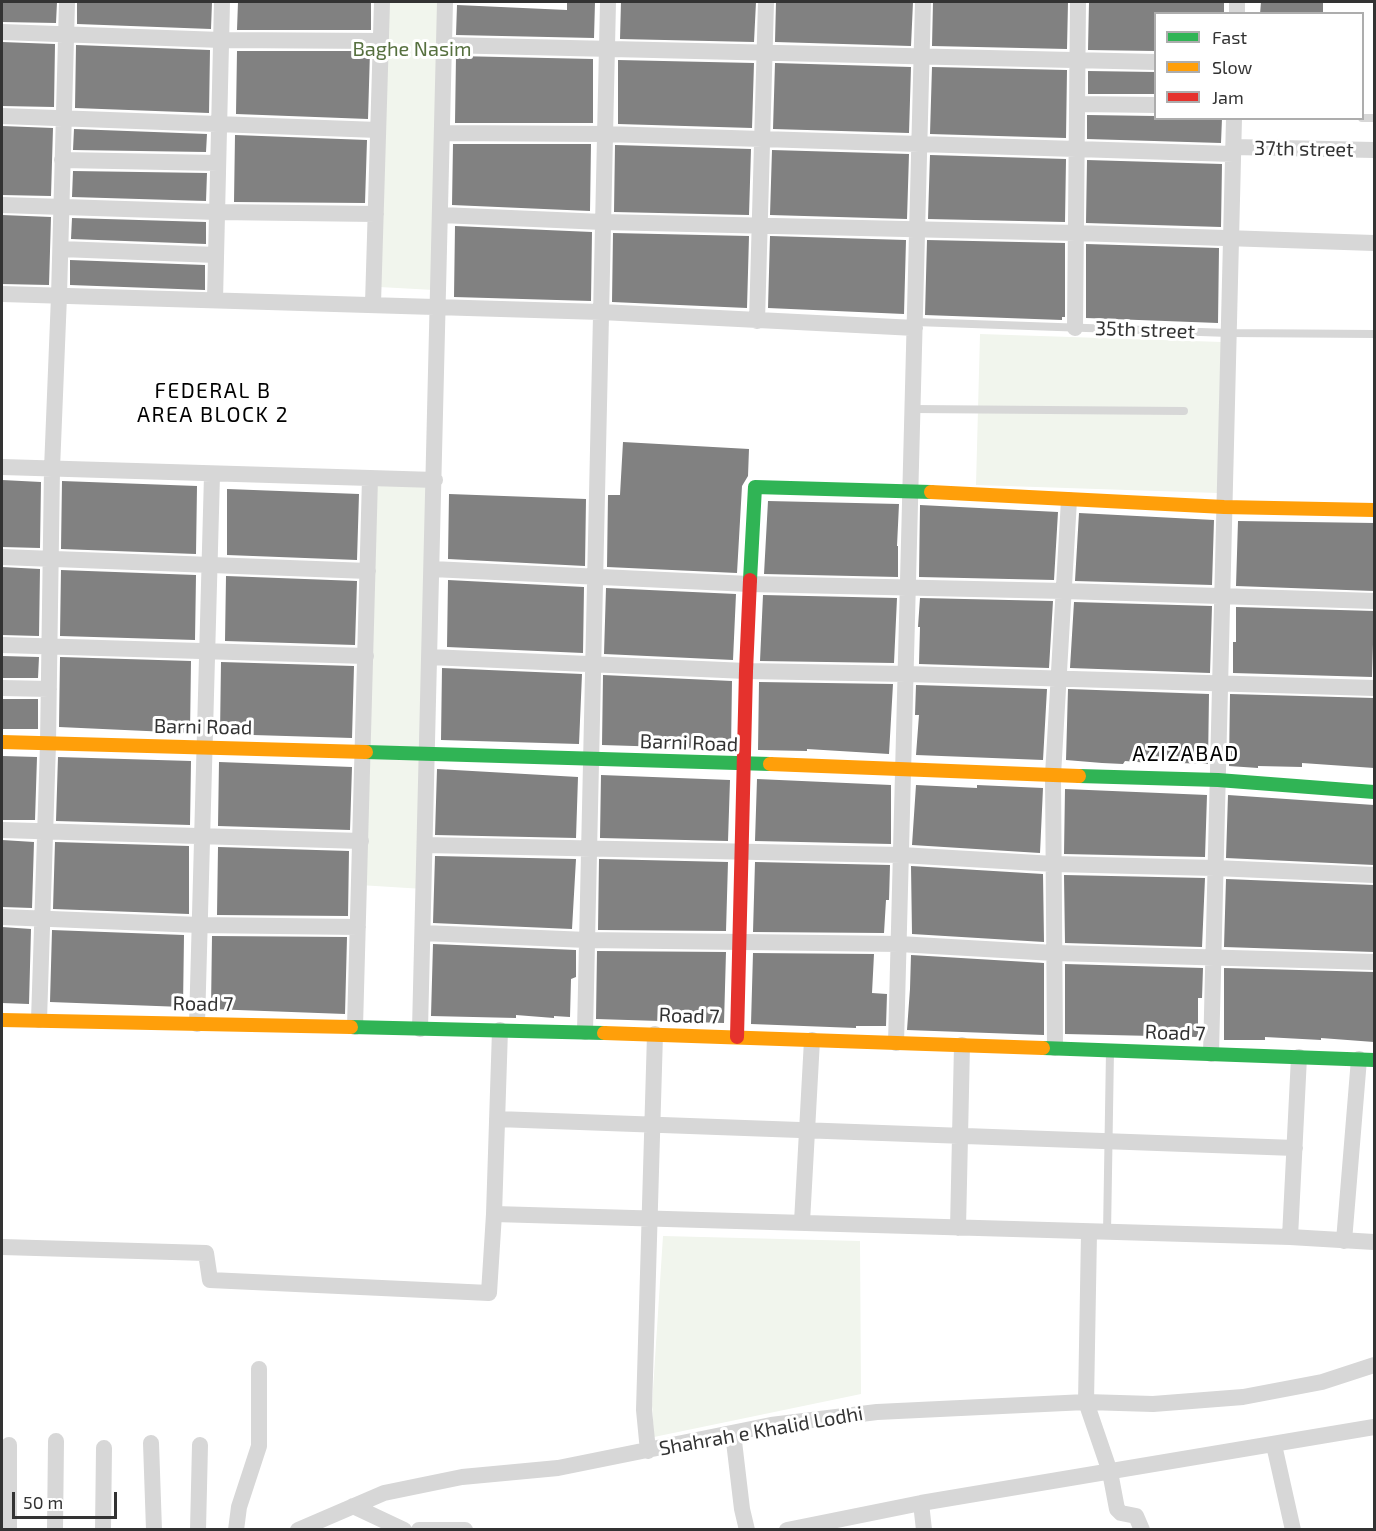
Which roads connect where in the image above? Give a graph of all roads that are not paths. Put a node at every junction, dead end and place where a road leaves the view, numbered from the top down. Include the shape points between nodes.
1 (67, 2) edge
2 (222, 2) edge
3 (382, 2) edge
4 (445, 2) edge
5 (608, 2) edge
6 (766, 2) edge
7 (923, 2) edge
8 (1078, 2) edge
9 (2, 32) edge
10 (66, 35) junction
11 (221, 40) junction
12 (381, 41) junction
13 (444, 45) junction
14 (607, 48) junction
15 (764, 52) junction
16 (922, 56) junction
17 (1077, 60) junction
18 (1154, 62) edge
19 (1077, 104) junction
20 (1154, 105) edge
21 (2, 116) edge
22 (64, 117) junction
23 (1234, 120) edge
24 (219, 122) junction
25 (378, 130) junction
26 (442, 133) junction
27 (605, 134) junction
28 (762, 140) junction
29 (920, 144) junction
30 (1076, 147) junction
31 (1374, 150) edge
32 (1233, 151) junction
33 (62, 160) junction
34 (218, 163) junction
35 (2, 205) edge
36 (62, 206) junction
37 (217, 212) junction
38 (376, 213) junction
39 (441, 215) junction
40 (603, 222) junction
41 (760, 227) junction
42 (917, 230) junction
43 (1076, 233) junction
44 (1231, 238) junction
45 (1374, 243) edge
46 (61, 249) junction
47 (216, 255) junction
48 (2, 294) edge
49 (59, 296) junction
50 (215, 300) junction
51 (373, 304) junction
52 (439, 307) junction
53 (601, 312) junction
54 (757, 321) junction
55 (915, 325) junction
56 (1075, 328) junction
57 (1229, 333) junction
58 (1374, 334) edge
59 (913, 409) junction
60 (1185, 411) dead end
61 (2, 467) edge
62 (52, 469) junction
63 (212, 475) junction
64 (370, 478) junction
65 (435, 480) junction
66 (910, 491) junction
67 (1070, 500) junction
68 (1224, 507) junction
69 (1374, 510) edge
70 (2, 557) edge
71 (51, 560) junction
72 (209, 565) junction
73 (432, 569) junction
74 (368, 571) junction
75 (595, 578) junction
76 (749, 584) junction
77 (908, 588) junction
78 (1064, 591) junction
79 (1222, 597) junction
80 (1374, 601) edge
81 (2, 645) edge
82 (49, 647) junction
83 (207, 651) junction
84 (366, 656) junction
85 (430, 657) junction
86 (593, 666) junction
87 (746, 671) junction
88 (906, 674) junction
89 (1059, 680) junction
90 (1220, 684) junction
91 (2, 688) edge
92 (1374, 688) edge
93 (49, 689) junction
94 (2, 742) edge
95 (48, 744) junction
96 (204, 747) junction
97 (363, 751) junction
98 (428, 753) junction
99 (591, 759) junction
100 (743, 764) junction
101 (903, 768) junction
102 (1053, 775) junction
103 (1218, 780) junction
104 (1374, 792) edge
105 (2, 830) edge
106 (45, 831) junction
107 (202, 837) junction
108 (361, 841) junction
109 (425, 845) junction
110 (589, 847) junction
111 (741, 851) junction
112 (901, 855) junction
113 (1054, 864) junction
114 (1215, 868) junction
115 (1374, 875) edge
116 (2, 917) edge
117 (43, 917) junction
118 (200, 925) junction
119 (358, 927) junction
120 (423, 933) junction
121 (587, 940) junction
122 (739, 943) junction
123 (899, 944) junction
124 (1054, 953) junction
125 (1213, 956) junction
126 (1374, 962) edge
127 (2, 1020) edge
128 (39, 1020) junction
129 (197, 1024) junction
130 (355, 1027) junction
131 (420, 1029) junction
132 (500, 1030) junction
133 (585, 1032) junction
134 (655, 1034) junction
135 (737, 1037) junction
136 (812, 1040) junction
137 (896, 1043) junction
138 (962, 1045) junction
139 (1055, 1048) junction
140 (1110, 1050) junction
141 (1211, 1054) junction
142 (1299, 1057) junction
143 (1367, 1060) edge
144 (497, 1119) junction
145 (652, 1125) junction
146 (807, 1130) junction
147 (960, 1136) junction
148 (1109, 1141) junction
149 (1295, 1148) junction
150 (494, 1214) junction
151 (650, 1219) junction
152 (802, 1222) junction
153 (958, 1228) junction
154 (1089, 1233) junction
155 (1107, 1233) junction
156 (1290, 1237) junction
157 (1344, 1241) junction
158 (1374, 1242) edge
159 (2, 1247) edge
160 (1374, 1365) edge
161 (259, 1369) dead end
162 (1086, 1402) junction
163 (1374, 1427) edge
164 (733, 1433) junction
165 (56, 1441) dead end
166 (152, 1443) dead end
167 (9, 1445) dead end
168 (200, 1445) dead end
169 (1274, 1445) junction
170 (105, 1448) dead end
171 (648, 1450) junction
172 (1110, 1472) junction
173 (921, 1503) junction
174 (353, 1506) junction
175 (9, 1530) edge
176 (55, 1530) edge
177 (103, 1530) edge
178 (154, 1530) edge
179 (198, 1530) edge
180 (236, 1530) edge
181 (298, 1530) edge
182 (404, 1530) edge
183 (419, 1530) edge
184 (465, 1530) edge
185 (747, 1530) edge
186 (787, 1530) edge
187 (924, 1530) edge
188 (1142, 1530) edge
189 (1293, 1530) edge

1 - 10 street
2 - 11 street
3 - 12 street
4 - 13 street
5 - 14 street
6 - 15 street
7 - 16 street
8 - 17 street
9 - 10 street
10 - 11 street
10 - 22 street
11 - 12 street
11 - 24 street
12 - 25 street
13 - 14 street
13 - 26 street
14 - 15 street
14 - 27 street
15 - 16 street
15 - 28 street
16 - 17 street
16 - 29 street
17 - 18 street
17 - 19 street
19 - 20 street
19 - 30 street
21 - 22 street
22 - 24 street
22 - 33 street
23 - 32 street
24 - 25 street
24 - 34 street
25 - 38 street
26 - 27 street, 37th street
26 - 39 street
27 - 28 street, 37th street
27 - 40 street
28 - 29 street, 37th street
28 - 41 street
29 - 30 street, 37th street
29 - 42 street
30 - 32 street, 37th street
30 - 43 street
31 - 32 street, 37th street
32 - 44 street
33 - 34 street
33 - 36 street
34 - 37 street
35 - 36 street
36 - 37 street
36 - 46 street
37 - 38 street
37 - 47 street
38 - 51 street
39 - 40 street
39 - 52 street
40 - 41 street
40 - 53 street
41 - 42 street
41 - 54 street
42 - 43 street
42 - 55 street
43 - 44 street
43 - 56 street
44 - 45 street
44 - 57 street
46 - 47 street
46 - 49 street
47 - 50 street
48 - 49 street
49 - 50 street
49 - 62 street
50 - 51 street
51 - 52 street
52 - 53 street
52 - 65 street
53 - 54 street
53 - 75 street
54 - 55 street
55 - 56 lane, 35th street
55 - 59 street
56 - 57 lane, 35th street
57 - 58 lane, 35th street
57 - 68 street
59 - 60 lane
59 - 66 street
61 - 62 street
62 - 63 street
62 - 71 street
63 - 64 street
63 - 72 street
64 - 65 street
64 - 74 street
65 - 73 street
66 - 67 street
66 - 76 street via 755,487
66 - 77 street
67 - 68 street
67 - 78 street
68 - 69 street
68 - 79 street
70 - 71 street
71 - 72 street
71 - 82 street
72 - 74 street
72 - 83 street
73 - 75 street
73 - 85 street
74 - 84 street
75 - 76 street
75 - 86 street
76 - 77 street
76 - 87 street
77 - 78 street
77 - 88 street
78 - 79 street
78 - 89 street
79 - 80 street
79 - 90 street
81 - 82 street
82 - 83 street
82 - 93 street
83 - 84 street
83 - 96 street
84 - 97 street
85 - 86 street
85 - 98 street
86 - 87 street
86 - 99 street
87 - 88 street
87 - 100 street
88 - 89 street
88 - 101 street
89 - 90 street
89 - 102 street
90 - 92 street
90 - 103 street
91 - 93 street
93 - 95 street
94 - 95 street, Barni Road
95 - 96 street, Barni Road
95 - 106 street
96 - 97 street, Barni Road
96 - 107 street
97 - 98 street, Barni Road
97 - 108 street
98 - 99 street, Barni Road
98 - 109 street
99 - 100 street, Barni Road
99 - 110 street
100 - 101 street, Barni Road
100 - 111 street
101 - 102 street, Barni Road
101 - 112 street
102 - 103 street, Barni Road
102 - 113 street
103 - 104 street, Barni Road
103 - 114 street
105 - 106 street
106 - 107 street
106 - 117 street
107 - 108 street
107 - 118 street
108 - 119 street
109 - 110 street
109 - 120 street
110 - 111 street
110 - 121 street
111 - 112 street
111 - 122 street
112 - 113 street
112 - 123 street
113 - 114 street
113 - 124 street
114 - 115 street
114 - 125 street
116 - 117 street
117 - 118 street
117 - 128 street
118 - 119 street
118 - 129 street
119 - 130 street
120 - 121 street
120 - 131 street
121 - 122 street
121 - 133 street
122 - 123 street
122 - 135 street
123 - 124 street
123 - 137 street
124 - 125 street
124 - 139 street
125 - 126 street
125 - 141 street
127 - 128 street, Road 7
128 - 129 street, Road 7
129 - 130 street, Road 7
130 - 131 street, Road 7
131 - 132 street, Road 7
132 - 133 street, Road 7
132 - 144 street
133 - 134 street, Road 7
134 - 135 street, Road 7
134 - 145 street
135 - 136 street, Road 7
136 - 137 street, Road 7
136 - 146 street
137 - 138 street, Road 7
138 - 139 street, Road 7
138 - 147 street
139 - 140 street, Road 7
140 - 141 street, Road 7
140 - 148 lane
141 - 142 street, Road 7
142 - 143 street, Road 7
142 - 149 street
143 - 157 street
144 - 145 street
144 - 150 street
145 - 146 street
145 - 151 street
146 - 147 street
146 - 152 street
147 - 148 street
147 - 153 street
148 - 149 street
148 - 155 lane
149 - 156 street
150 - 151 street
150 - 159 street via 489,1293 210,1280 206,1253
151 - 152 street
151 - 171 street via 644,1410
152 - 153 street
153 - 154 street
154 - 155 street
154 - 162 street
155 - 156 street
156 - 157 street
157 - 158 street
160 - 162 street, Shahrah e Khalid Lodhi via 1322,1382 1243,1396 1153,1404
161 - 180 street via 259,1446 239,1507
162 - 164 street, Shahrah e Khalid Lodhi via 877,1412
162 - 172 street
163 - 169 street
164 - 171 street, Shahrah e Khalid Lodhi
164 - 185 street
165 - 176 street
166 - 178 street
167 - 175 street
168 - 179 street
169 - 172 street
169 - 189 street
170 - 177 street
171 - 174 street, Shahrah e Khalid Lodhi via 558,1468 462,1477 384,1493
172 - 173 street
172 - 188 street via 1117,1509 1136,1516
173 - 186 street
173 - 187 street
174 - 181 street, Shahrah e Khalid Lodhi
174 - 182 street
183 - 184 street

